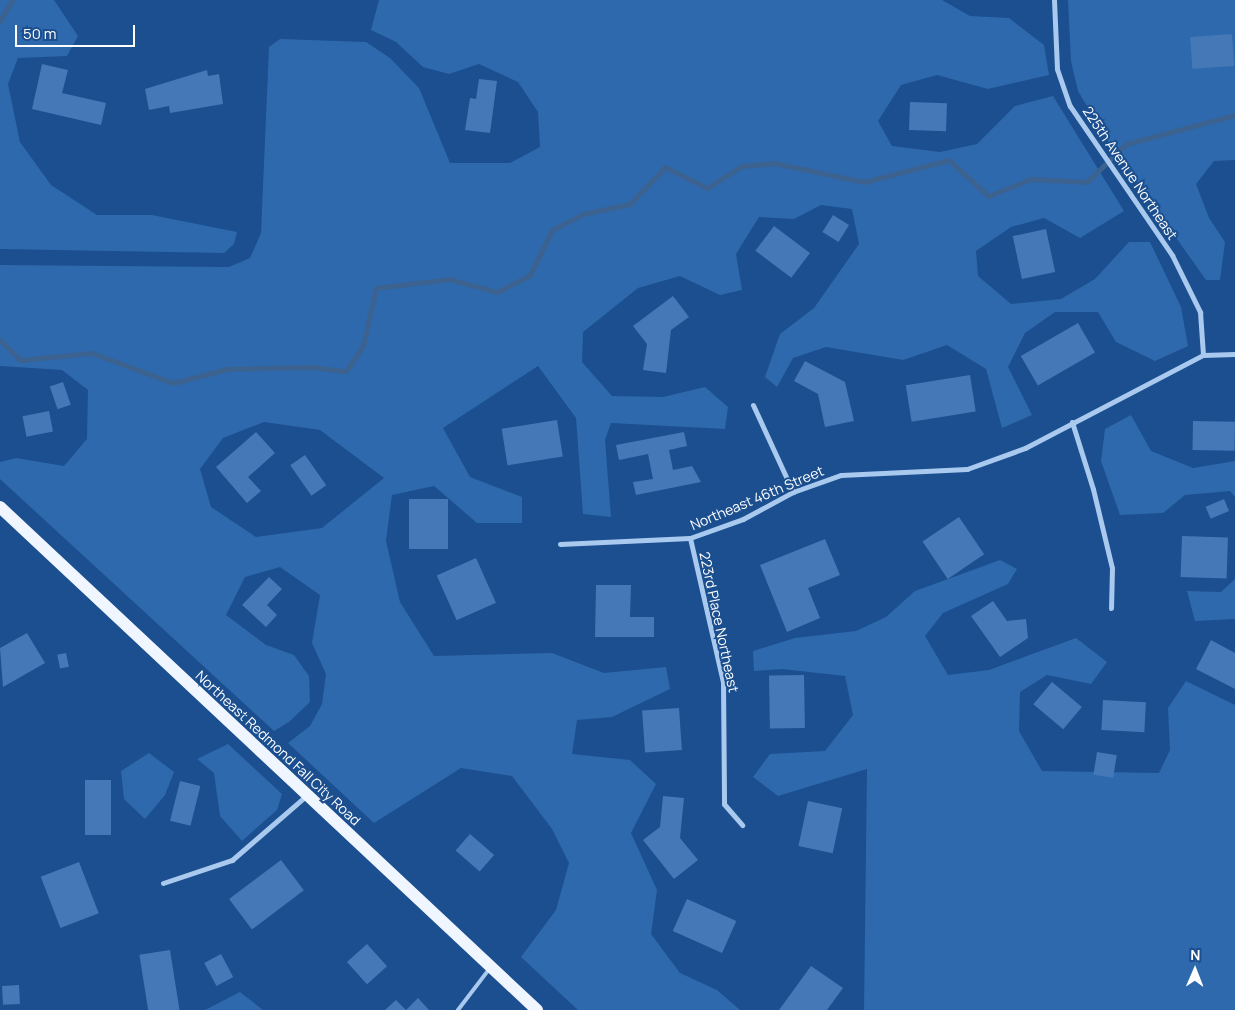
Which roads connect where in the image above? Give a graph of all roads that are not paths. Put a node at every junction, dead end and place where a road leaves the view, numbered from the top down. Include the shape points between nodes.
1 (1054, 0) edge
2 (1235, 354) edge
3 (1203, 355) junction
4 (753, 405) dead end
5 (1072, 422) junction
6 (793, 492) junction
7 (0, 507) edge
8 (690, 538) junction
9 (560, 544) dead end
10 (1111, 608) dead end
11 (306, 795) junction
12 (742, 825) dead end
13 (163, 883) dead end
14 (491, 967) junction
15 (458, 1010) edge
16 (537, 1010) edge

1 - 3 street, 225th Avenue Northeast via 1057,69 1070,106 1172,255 1200,312
2 - 3 street, Northeast 46th Street
3 - 5 street, Northeast 46th Street
4 - 6 street
5 - 6 street, Northeast 46th Street via 1025,448 967,469 841,475
5 - 10 street via 1093,489 1112,568
6 - 8 street, Northeast 46th Street via 743,519
7 - 11 main road, Northeast Redmond Fall City Road
8 - 9 street, Northeast 46th Street
8 - 12 street, 223rd Place Northeast via 722,682 724,804
11 - 13 street via 232,860
11 - 14 main road, Northeast Redmond Fall City Road
14 - 15 lane
14 - 16 main road, Northeast Redmond Fall City Road

